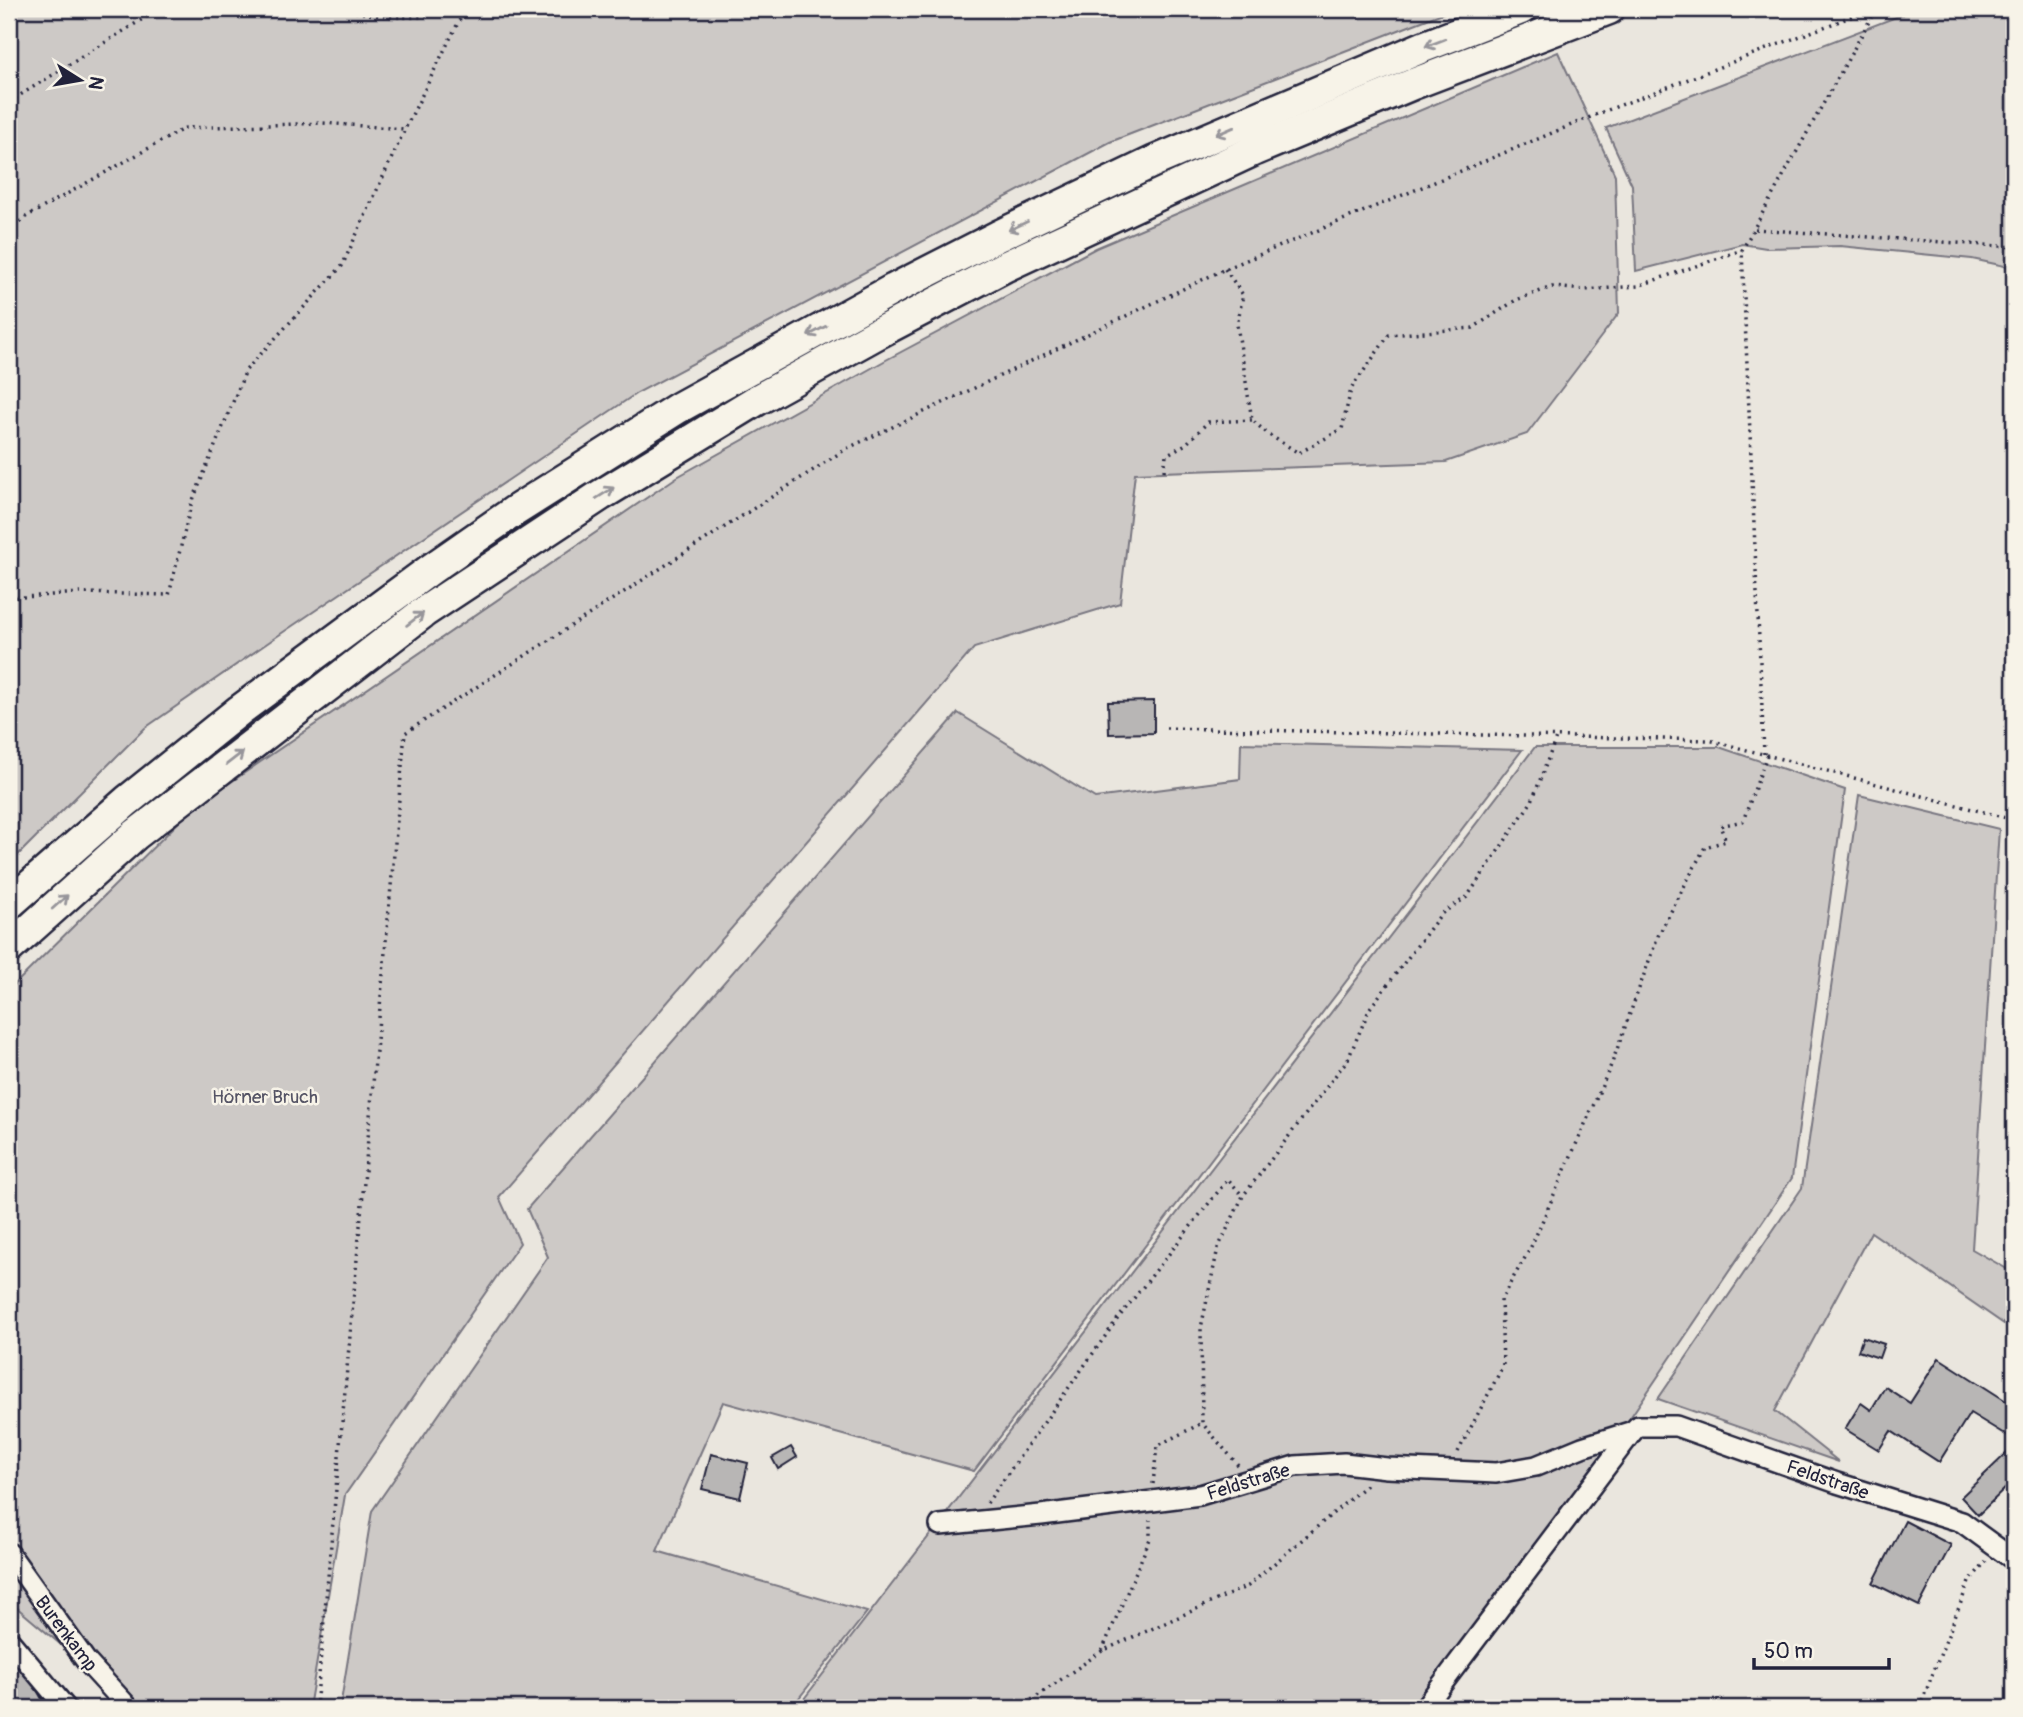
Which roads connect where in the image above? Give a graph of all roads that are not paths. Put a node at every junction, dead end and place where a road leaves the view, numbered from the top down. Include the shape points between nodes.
1 (1521, 9) edge
2 (1609, 9) edge
3 (9, 904) edge
4 (9, 948) edge
5 (1633, 1431) junction
6 (940, 1525) dead end
7 (9, 1553) edge
8 (2014, 1560) edge
9 (9, 1640) edge
10 (66, 1708) edge
11 (129, 1708) edge
12 (1424, 1708) edge

1 -> 3 highway via 1154,161 917,278 678,408 513,512 251,702
4 -> 2 highway via 135,835 424,612 601,495 757,400 1004,268 1255,150
5 - 6 street, Feldstraße via 1536,1466 1496,1473 1345,1462 1295,1466 1200,1495
5 - 8 street, Feldstraße via 1638,1426 1676,1426 1962,1522
5 - 12 street
7 - 11 street, Burenkamp via 86,1661
9 - 10 street

